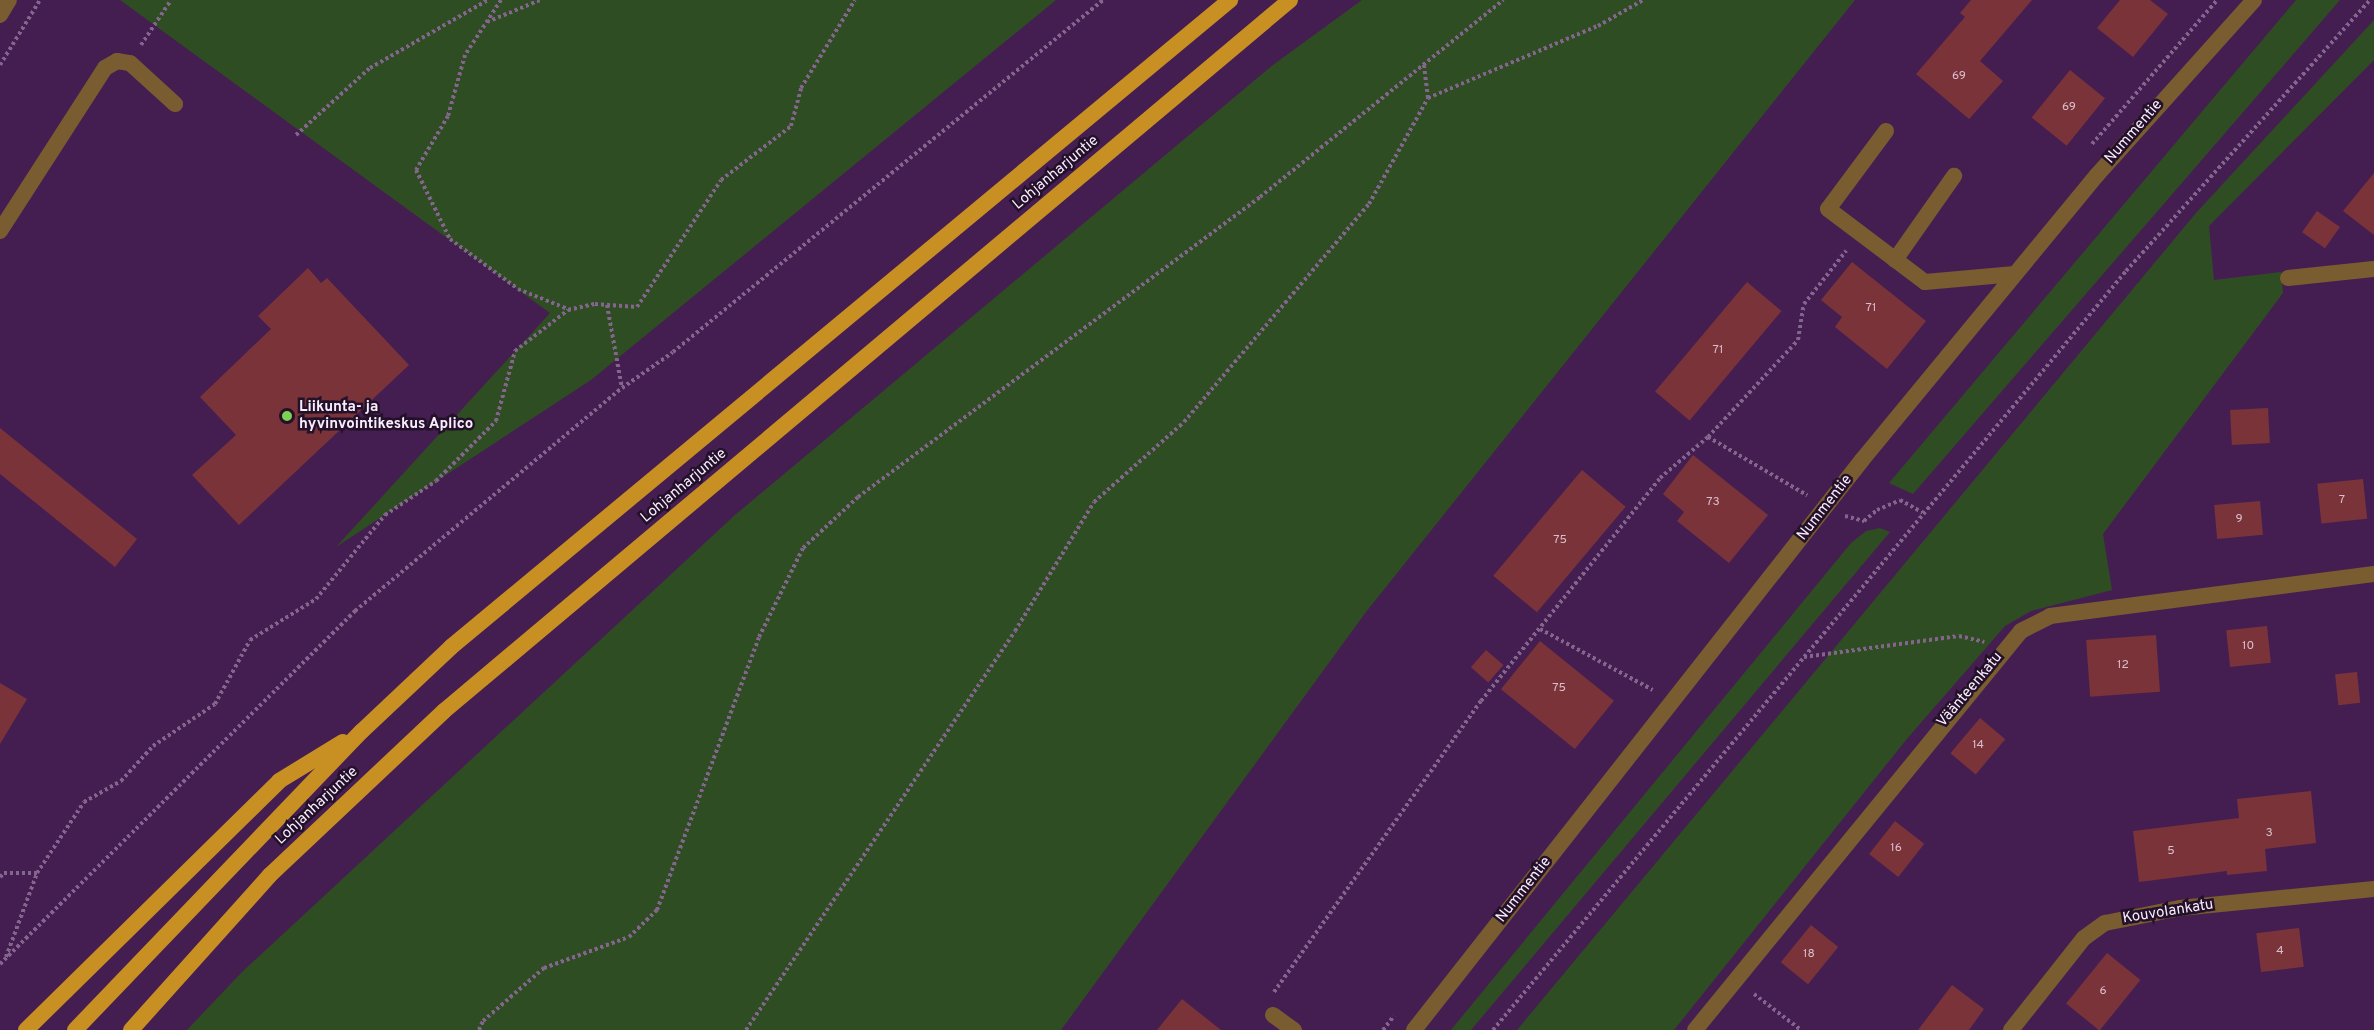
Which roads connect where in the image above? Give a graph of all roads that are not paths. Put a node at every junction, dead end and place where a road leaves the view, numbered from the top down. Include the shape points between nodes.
1 (9, 0) edge
2 (1230, 0) edge
3 (1290, 0) edge
4 (2254, 0) edge
5 (0, 15) edge
6 (175, 104) dead end
7 (1886, 131) dead end
8 (1954, 176) dead end
9 (0, 231) edge
10 (1895, 260) junction
11 (2374, 269) edge
12 (2016, 274) junction
13 (2288, 278) dead end
14 (2374, 574) edge
15 (362, 731) junction
16 (2374, 888) edge
17 (1273, 1015) road end
18 (26, 1030) edge
19 (75, 1030) edge
20 (131, 1030) edge
21 (1294, 1030) edge
22 (1414, 1030) edge
23 (1695, 1030) edge
24 (2011, 1030) edge

1 - 5 street
2 - 15 highway, Lohjanharjuntie via 451,646
3 - 20 highway, Lohjanharjuntie via 444,711 270,875
4 - 12 street, Nummentie via 2097,175
6 - 9 street via 130,63 117,61 105,68
7 - 10 street via 1828,209
8 - 10 street
10 - 12 street via 1925,282
11 - 13 street
12 - 22 street, Nummentie via 1829,503
14 - 23 street, Väänteenkatu via 2050,616 2021,631
15 - 18 highway via 279,781
15 - 19 highway, Lohjanharjuntie
16 - 24 street, Kouvolankatu via 2180,908 2104,923 2084,938
17 - 21 street

